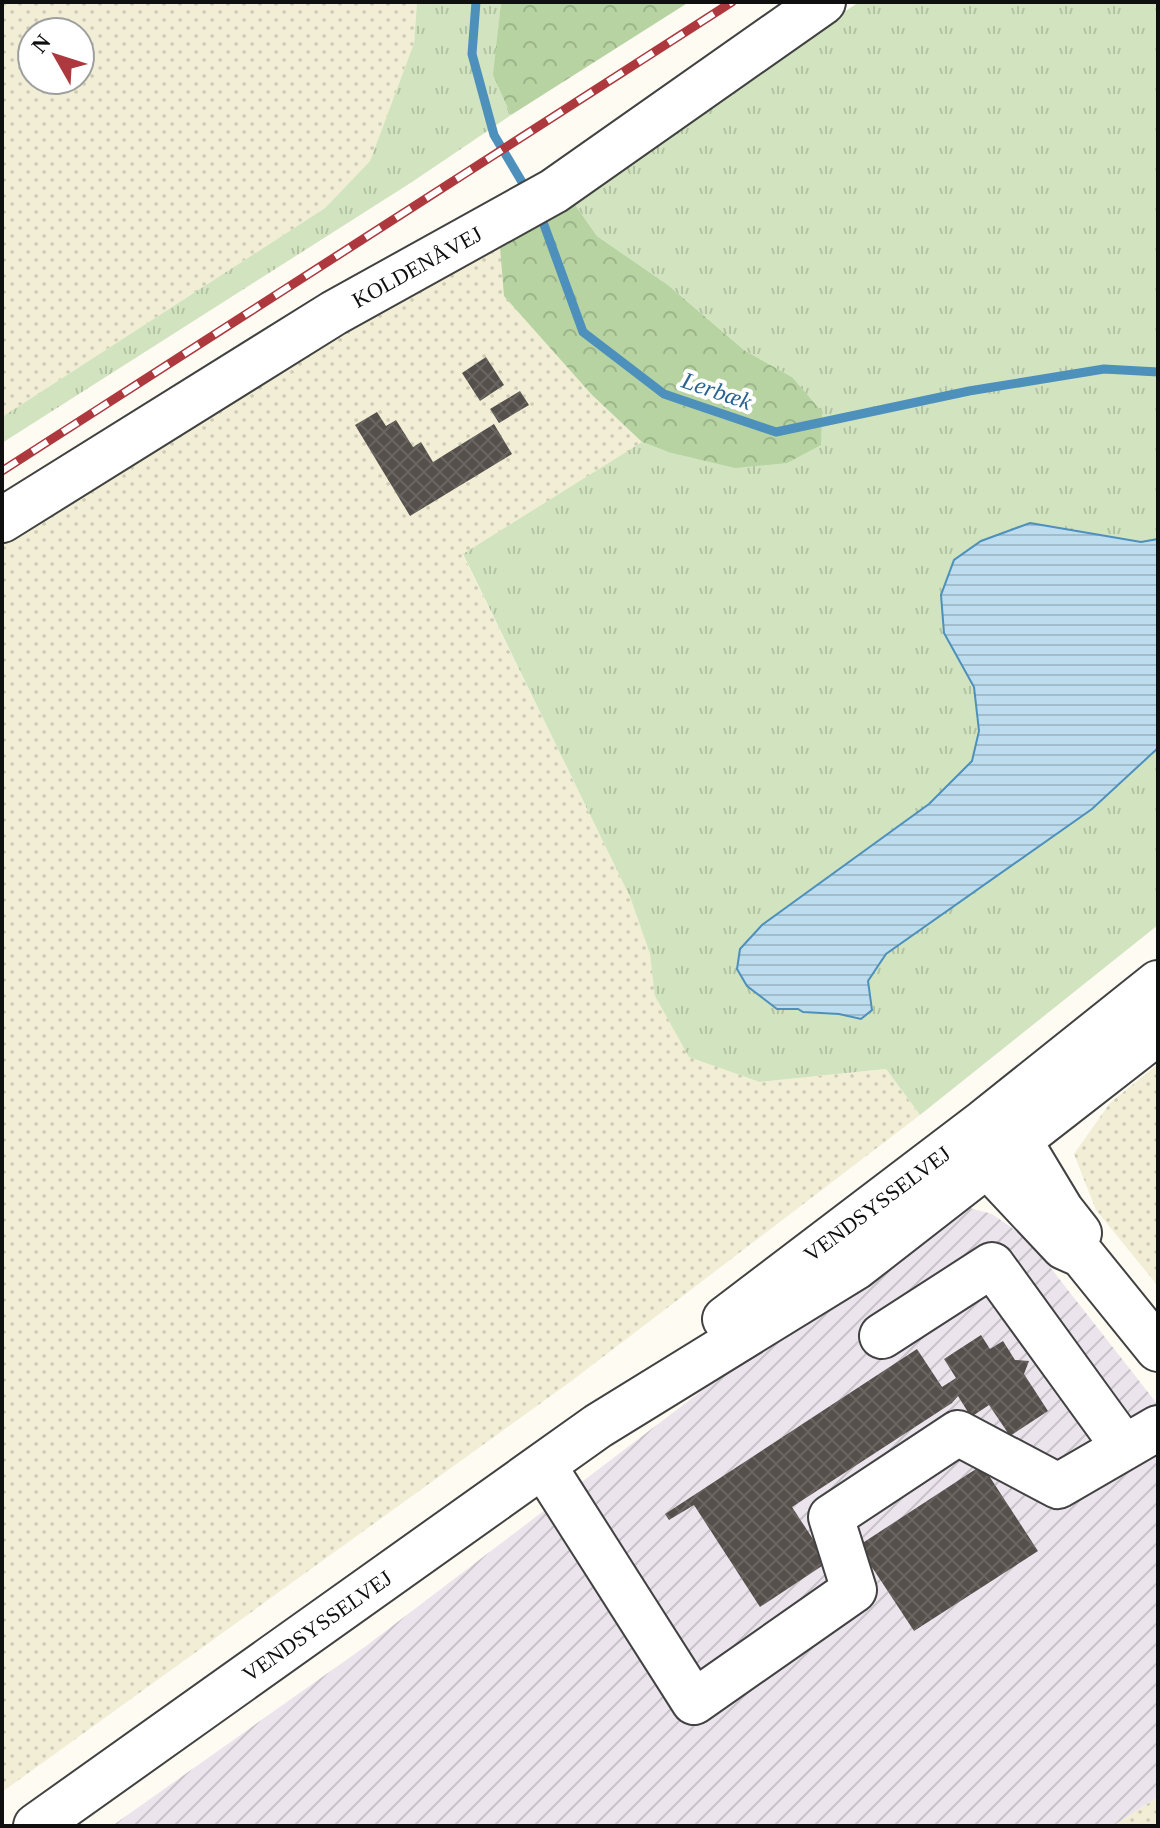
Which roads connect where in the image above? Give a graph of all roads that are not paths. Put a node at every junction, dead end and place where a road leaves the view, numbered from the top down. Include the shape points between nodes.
1 (823, 2) edge
2 (2, 520) edge
3 (1158, 983) edge
4 (1158, 1032) edge
5 (997, 1143) junction
6 (882, 1336) dead end
7 (1158, 1349) edge
8 (1141, 1438) edge
9 (543, 1465) junction
10 (36, 1826) edge

1 - 2 street, KOLDENÅVEJ via 554,191 334,313
3 - 5 street, VENDSYSSELVEJ
4 - 5 street, VENDSYSSELVEJ
5 - 7 street via 1064,1247 1082,1255
5 - 9 street, VENDSYSSELVEJ via 856,1267
6 - 8 street via 992,1265
8 - 9 street via 1058,1486 958,1433 831,1517 854,1590 694,1702
9 - 10 street, VENDSYSSELVEJ

